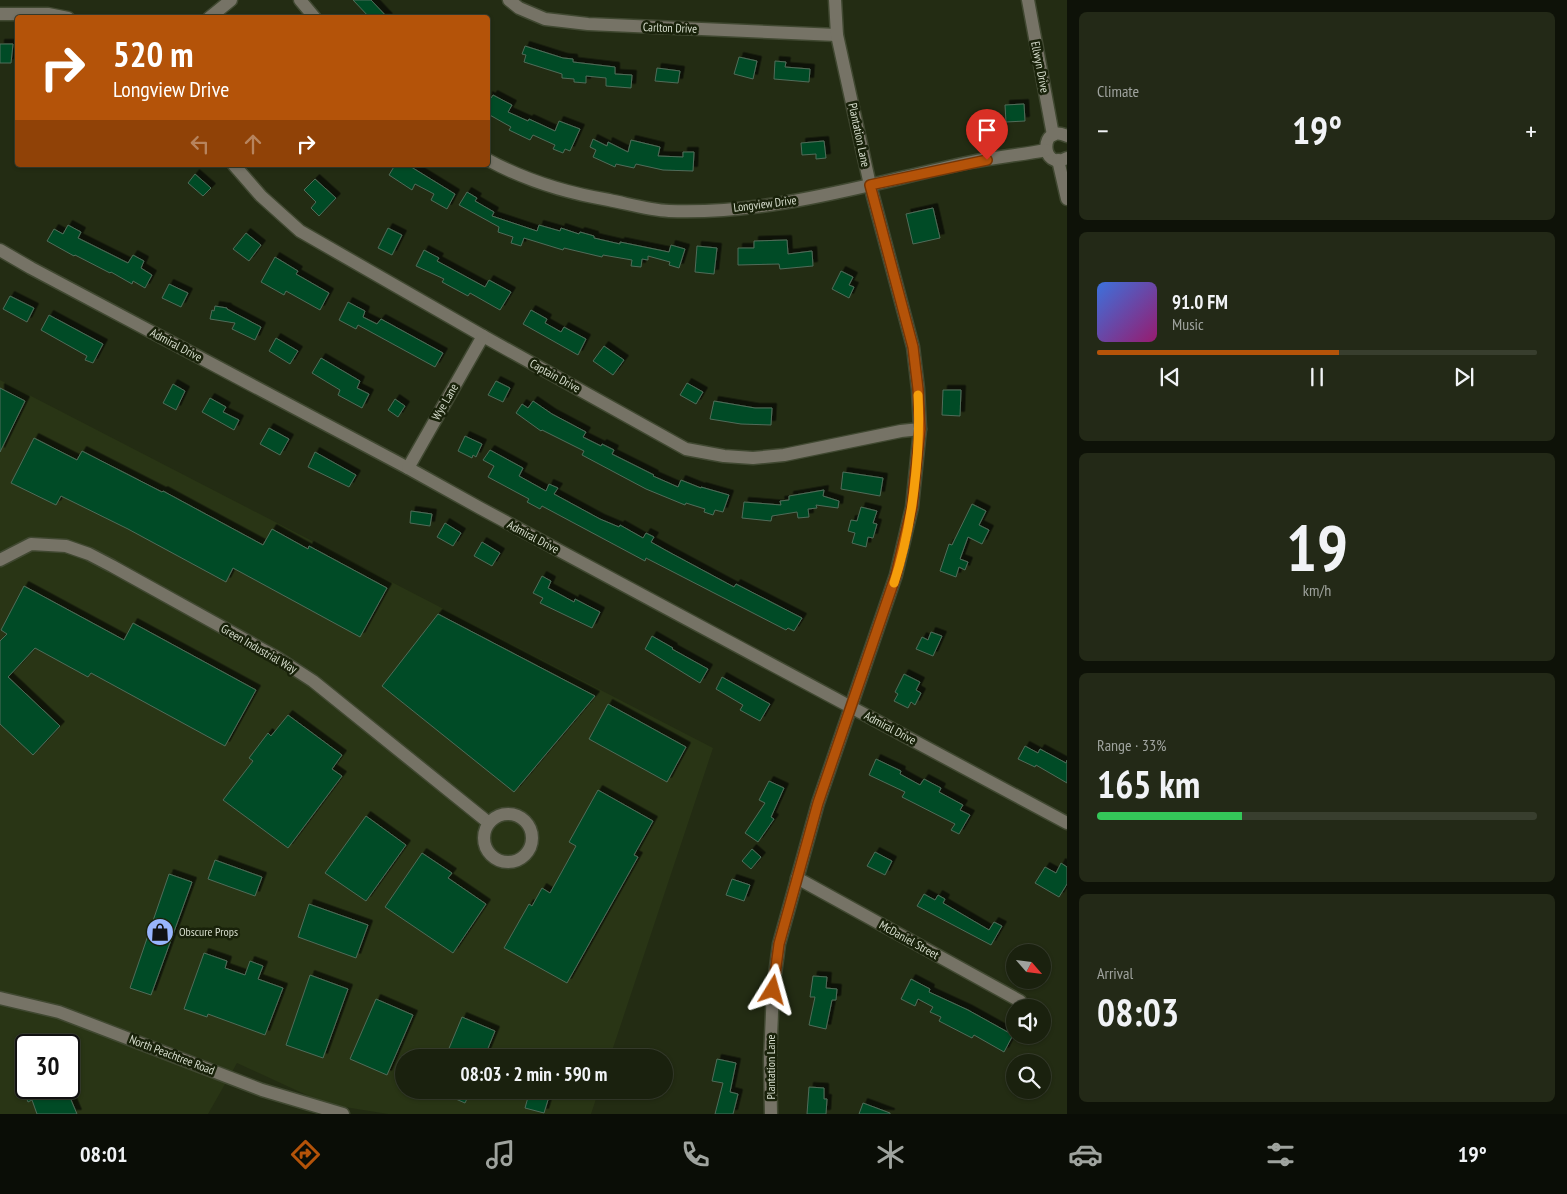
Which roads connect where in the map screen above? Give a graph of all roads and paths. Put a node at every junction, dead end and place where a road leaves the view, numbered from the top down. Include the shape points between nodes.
1 (231, 0) edge
2 (300, 0) edge
3 (509, 0) edge
4 (835, 0) edge
5 (1028, 0) edge
6 (0, 14) edge
7 (53, 15) edge
8 (213, 15) edge
9 (312, 15) edge
10 (837, 35) junction
11 (1053, 135) junction
12 (1067, 136) edge
13 (1046, 150) junction
14 (1063, 159) edge
15 (490, 161) edge
16 (236, 167) edge
17 (870, 185) junction
18 (1067, 199) edge
19 (0, 250) edge
20 (483, 336) junction
21 (920, 429) junction
22 (408, 468) junction
23 (0, 560) edge
24 (852, 707) junction
25 (1067, 822) edge
26 (489, 823) dead end
27 (797, 878) junction
28 (0, 998) edge
29 (1016, 999) edge
30 (343, 1114) edge
31 (771, 1114) edge

1 - 8 street
2 - 9 street
3 - 10 street, Carlton Drive via 545,19 588,24
4 - 10 street, Plantation Lane
5 - 11 street, Ellwyn Drive
6 - 7 street
10 - 17 street, Plantation Lane
11 - 12 street
11 - 13 street via 1047,141
13 - 14 street via 1050,157
13 - 17 street, Longview Drive via 972,162
14 - 18 street
15 - 17 street, Longview Drive via 577,194 667,211 775,204
16 - 20 street, Captain Drive via 261,196 300,231
17 - 21 street, Plantation Lane via 913,347
19 - 22 street, Admiral Drive
20 - 21 street, Captain Drive via 686,449 753,458
20 - 22 street, Wye Lane
21 - 24 street, Plantation Lane via 912,507 896,575
22 - 24 street, Admiral Drive
23 - 26 street, Green Industrial Way via 31,544 66,546 112,566 313,681
24 - 25 street, Admiral Drive
24 - 27 street, Plantation Lane via 818,803
27 - 29 street, McDaniel Street
27 - 31 street, Plantation Lane via 779,944 773,990
28 - 30 street, North Peachtree Road via 59,1012 262,1090

